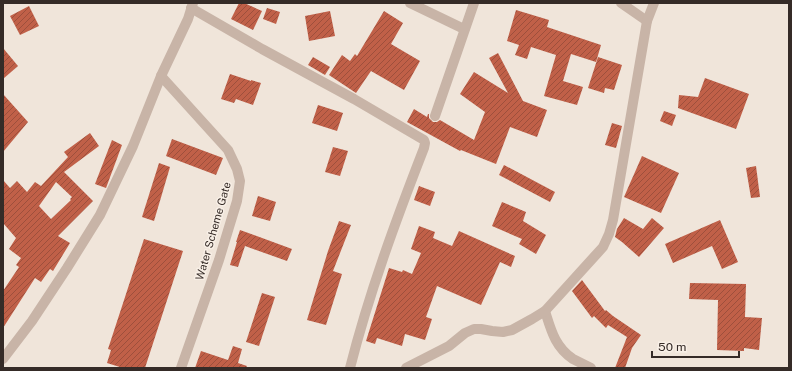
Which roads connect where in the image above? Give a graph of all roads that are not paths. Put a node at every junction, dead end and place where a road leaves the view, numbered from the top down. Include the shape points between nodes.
1 (410, 3) edge
2 (474, 3) edge
3 (621, 3) edge
4 (654, 3) edge
5 (192, 6) edge
6 (647, 21) junction
7 (464, 29) junction
8 (161, 76) junction
9 (435, 116) dead end
10 (545, 311) junction
11 (3, 359) edge
12 (180, 368) edge
13 (350, 368) edge
14 (406, 368) edge
15 (591, 368) edge

1 - 7 street
2 - 7 street
3 - 6 street
4 - 6 street
5 - 8 street
5 - 13 street via 262,49 424,140 424,148 362,322
6 - 10 street via 609,234 604,247
7 - 9 street
8 - 11 street via 100,215 32,321
8 - 12 street, Water Scheme Gate via 228,150 240,181 219,260
10 - 14 street via 512,330 503,332 474,329 449,346
10 - 15 street via 560,348 573,359

